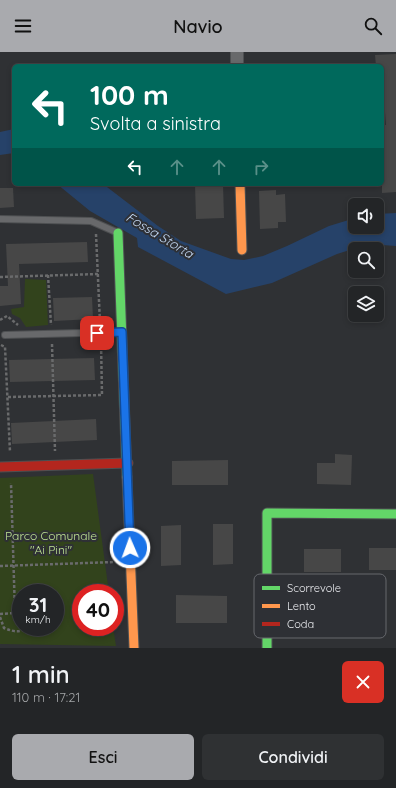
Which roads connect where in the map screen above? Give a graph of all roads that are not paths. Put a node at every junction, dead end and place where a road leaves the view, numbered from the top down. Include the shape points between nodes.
1 (237, 52) edge
2 (237, 64) edge
3 (240, 186) edge
4 (0, 219) edge
5 (118, 233) joint
6 (242, 250) dead end
7 (122, 332) junction
8 (5, 335) dead end
9 (128, 463) junction
10 (0, 467) edge
11 (396, 514) edge
12 (267, 574) edge
13 (134, 648) edge

1 - 2 street
3 - 6 street
4 - 5 lane via 91,221
5 - 7 street
7 - 8 lane
7 - 9 street
9 - 10 street
9 - 13 street
11 - 12 street via 267,513

